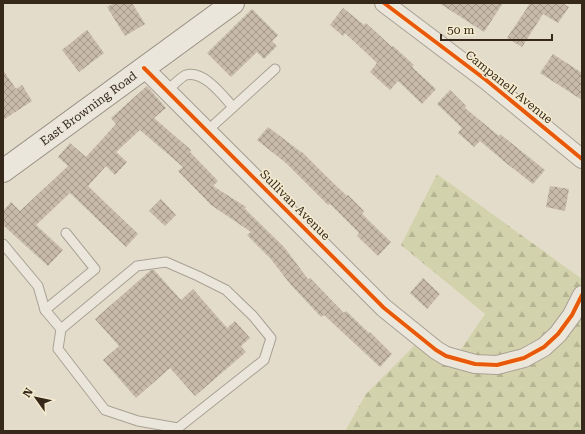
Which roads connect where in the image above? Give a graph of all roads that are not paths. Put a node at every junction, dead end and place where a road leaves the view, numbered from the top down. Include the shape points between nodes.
1 (233, 3) edge
2 (384, 3) edge
3 (144, 68) junction
4 (275, 69) dead end
5 (167, 91) junction
6 (233, 108) junction
7 (207, 132) junction
8 (582, 159) edge
9 (6, 164) edge
10 (66, 233) dead end
11 (3, 244) edge
12 (582, 294) edge
13 (45, 310) junction
14 (61, 329) junction

1 - 3 main road, East Browning Road
2 - 8 street, Campanell Avenue via 486,80
3 - 5 street, Sullivan Avenue
3 - 9 main road, East Browning Road
4 - 6 lane
5 - 6 lane via 185,75 193,75 211,83
5 - 7 street, Sullivan Avenue
6 - 7 lane
7 - 12 street, Sullivan Avenue via 384,308 446,356 475,364 497,365 524,358 544,347 558,334 572,315
10 - 13 lane via 95,269
11 - 13 lane via 38,286
13 - 14 lane
14 - 14 lane via 137,266 166,262 226,290 271,338 264,360 178,428 138,421 105,410 58,349

